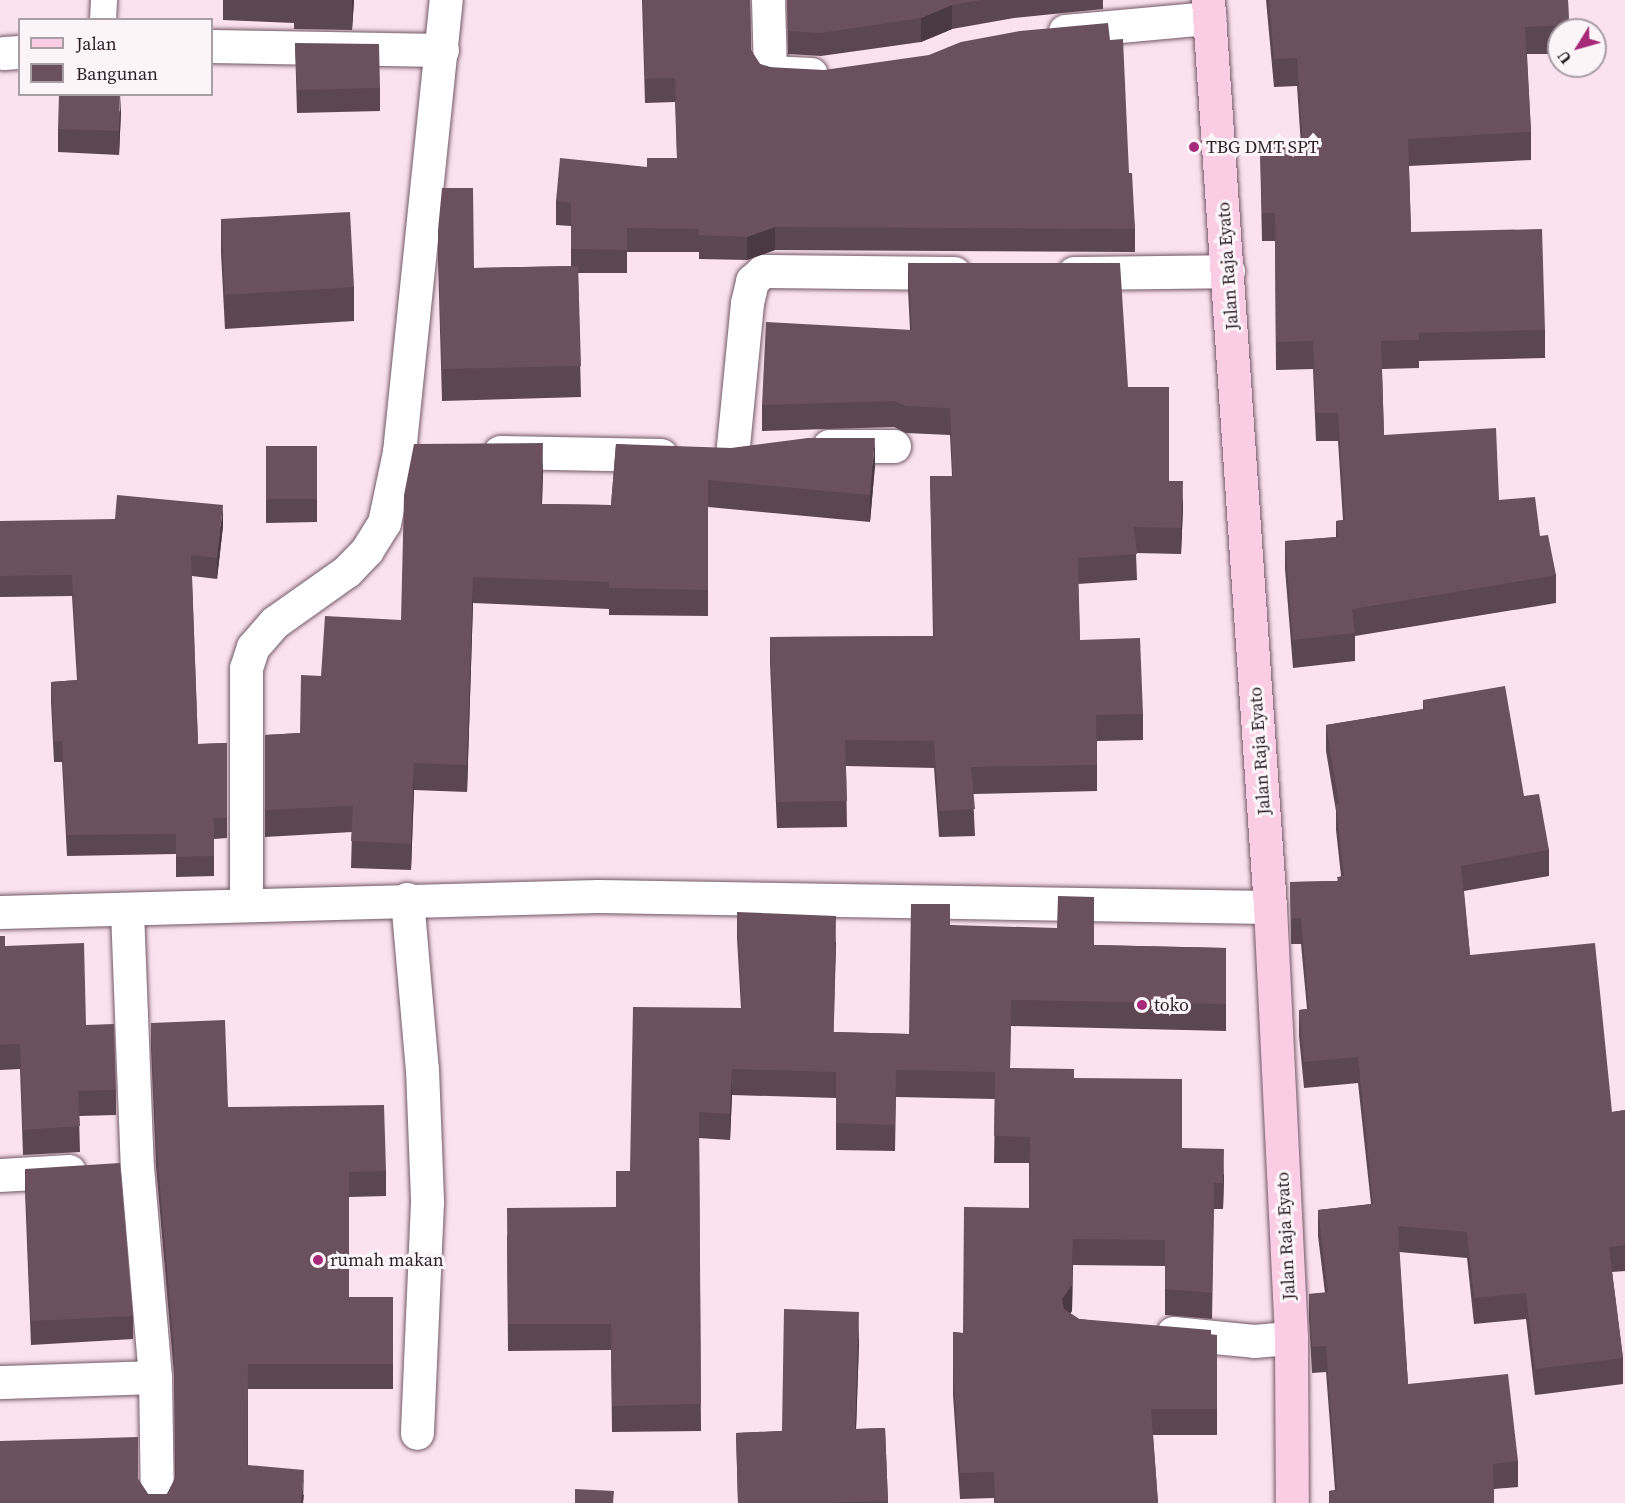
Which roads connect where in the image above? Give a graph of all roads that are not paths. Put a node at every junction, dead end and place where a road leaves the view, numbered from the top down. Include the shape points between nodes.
1 (104, 0) edge
2 (446, 0) edge
3 (768, 0) edge
4 (1208, 9) edge
5 (103, 18) edge
6 (1040, 34) edge
7 (213, 46) edge
8 (442, 50) junction
9 (845, 72) edge
10 (1228, 271) junction
11 (988, 273) edge
12 (1045, 273) edge
13 (894, 446) dead end
14 (399, 452) junction
15 (435, 452) edge
16 (470, 452) edge
17 (711, 456) junction
18 (407, 899) junction
19 (246, 903) junction
20 (1270, 907) junction
21 (127, 911) junction
22 (0, 912) edge
23 (137, 1167) junction
24 (0, 1175) edge
25 (1140, 1330) edge
26 (1291, 1338) junction
27 (155, 1377) junction
28 (0, 1382) edge
29 (417, 1433) dead end
30 (157, 1503) edge
31 (1292, 1503) edge

1 - 5 lane
2 - 8 street
3 - 9 street via 771,72
4 - 6 street
4 - 10 main road, Jalan Raja Eyato
7 - 8 street
8 - 14 street
10 - 12 street
10 - 20 main road, Jalan Raja Eyato
11 - 17 street via 763,271 752,281
13 - 17 street via 782,448
14 - 15 street
14 - 19 street via 384,523 367,550 347,571 275,622 253,647 246,680
16 - 17 street
18 - 19 street
18 - 20 street via 814,897
18 - 29 street via 422,1069 427,1202
19 - 21 street
20 - 26 main road, Jalan Raja Eyato
21 - 22 street
21 - 23 street
23 - 24 street
23 - 27 street
25 - 26 street via 1254,1341
26 - 31 main road, Jalan Raja Eyato
27 - 28 street
27 - 30 street

